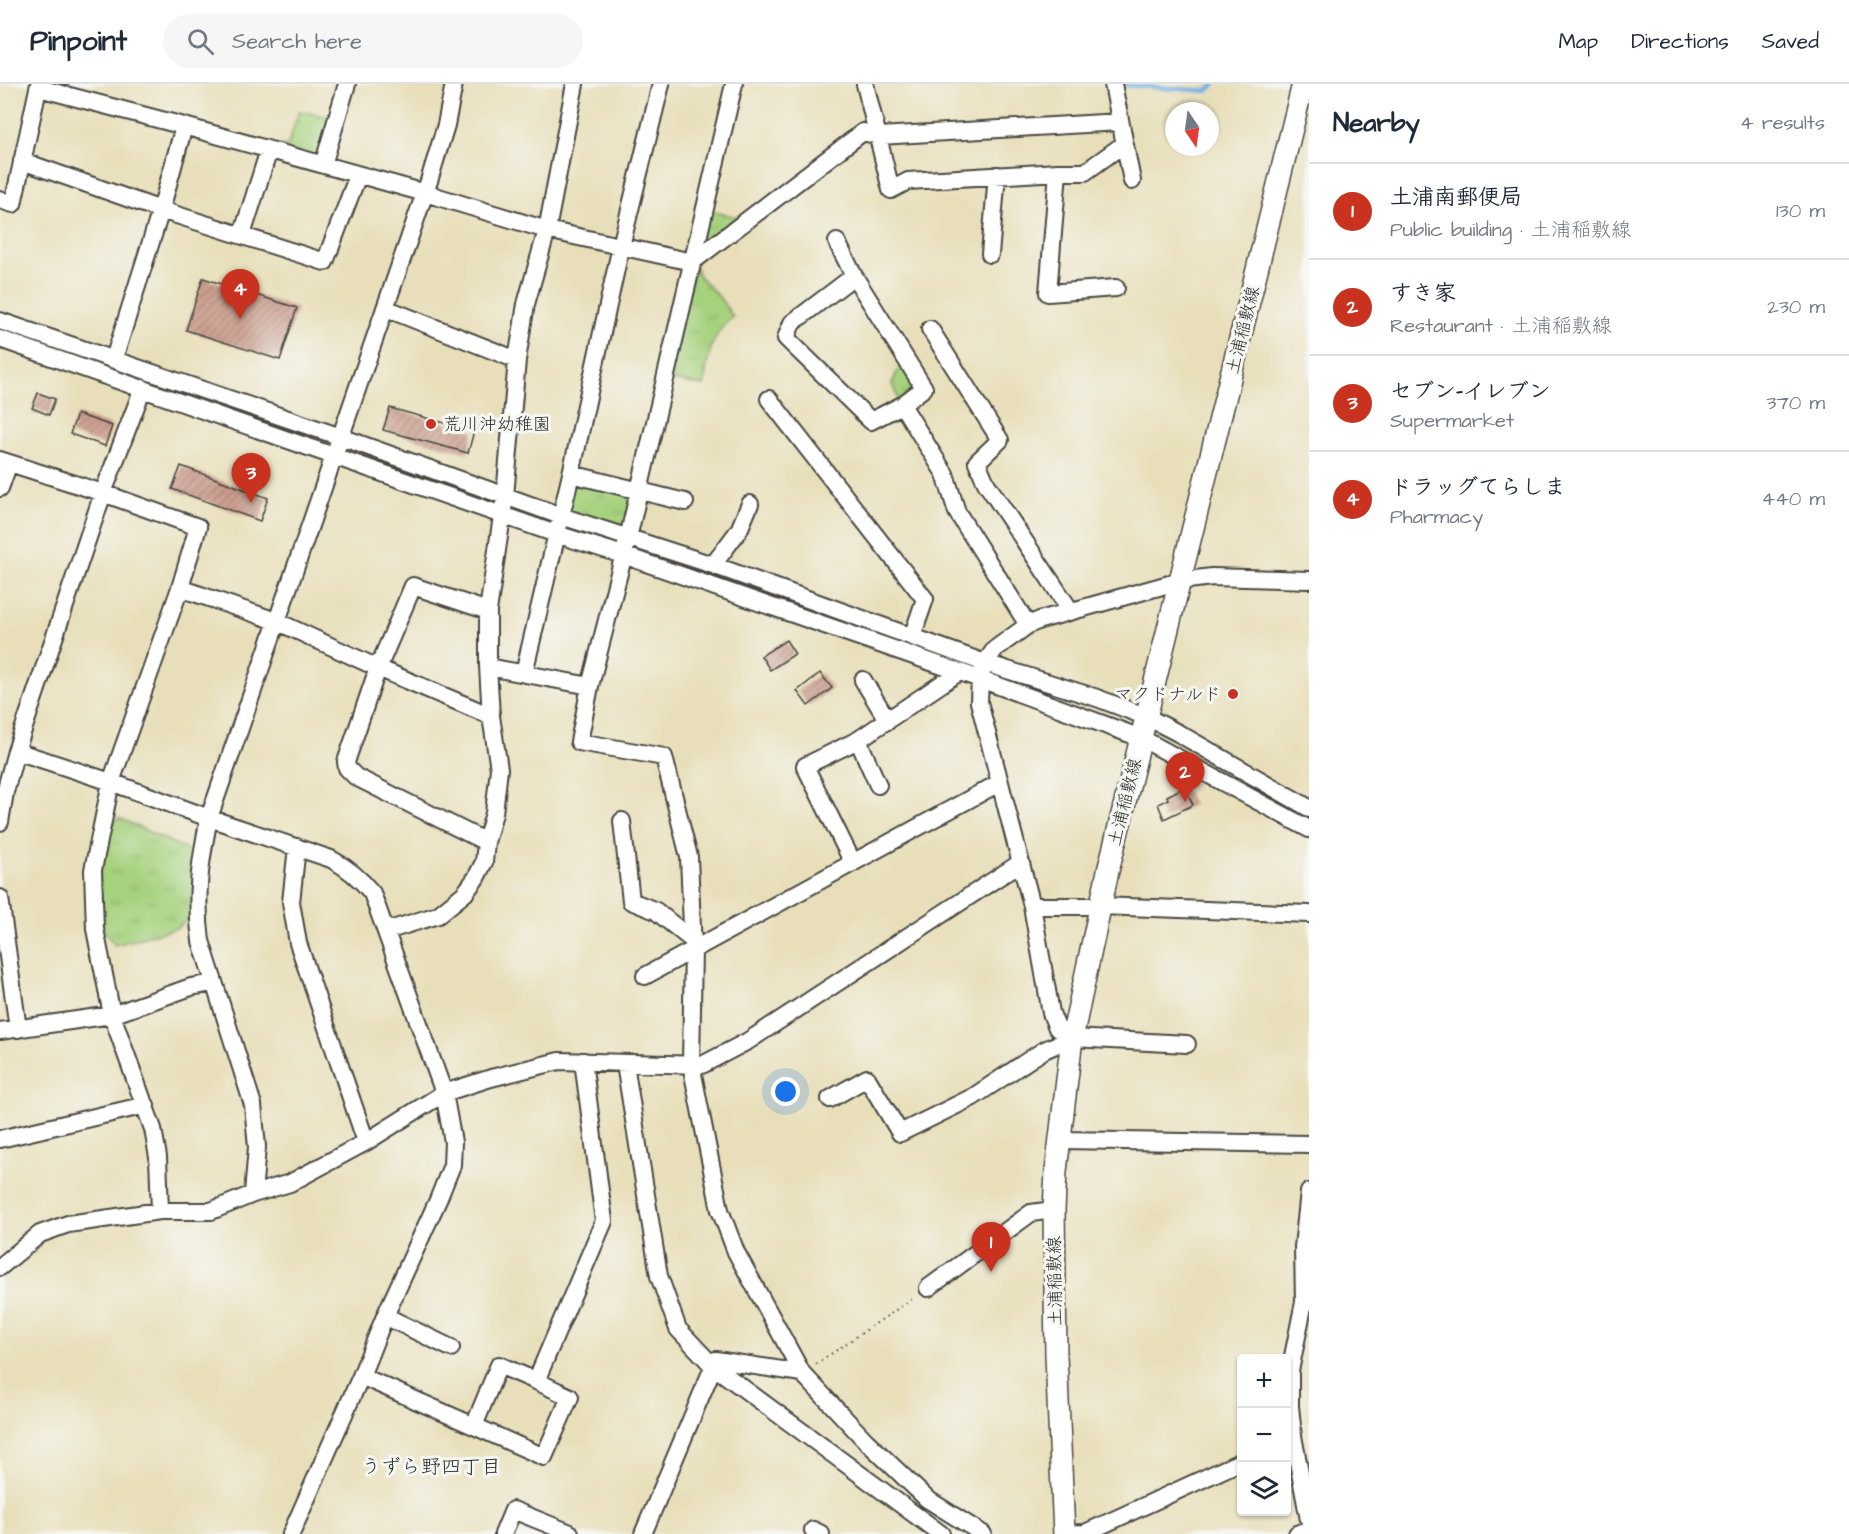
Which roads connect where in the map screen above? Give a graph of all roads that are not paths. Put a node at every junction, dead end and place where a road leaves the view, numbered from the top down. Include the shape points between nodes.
1 (347, 84) edge
2 (454, 84) edge
3 (575, 84) edge
4 (661, 84) edge
5 (734, 84) edge
6 (865, 84) edge
7 (1113, 84) edge
8 (1303, 84) edge
9 (39, 86) edge
10 (1120, 122) junction
11 (184, 126) junction
12 (879, 136) junction
13 (1124, 144) junction
14 (269, 150) junction
15 (22, 161) junction
16 (322, 165) junction
17 (1058, 172) junction
18 (358, 175) junction
19 (997, 175) junction
20 (1132, 181) dead end
21 (425, 193) junction
22 (0, 200) edge
23 (161, 210) junction
24 (547, 230) junction
25 (242, 235) junction
26 (837, 242) dead end
27 (621, 246) junction
28 (990, 254) dead end
29 (692, 262) junction
30 (855, 276) junction
31 (1116, 288) dead end
32 (384, 308) junction
33 (0, 321) edge
34 (930, 329) dead end
35 (0, 339) edge
36 (114, 359) junction
37 (517, 360) junction
38 (142, 388) junction
39 (769, 399) dead end
40 (902, 405) junction
41 (341, 437) junction
42 (334, 457) junction
43 (4, 461) edge
44 (571, 474) junction
45 (0, 488) edge
46 (638, 491) junction
47 (104, 493) junction
48 (505, 496) junction
49 (685, 502) dead end
50 (750, 504) dead end
51 (502, 516) junction
52 (561, 516) junction
53 (556, 534) junction
54 (628, 537) junction
55 (623, 555) junction
56 (713, 566) junction
57 (1309, 580) edge
58 (1180, 581) junction
59 (180, 588) junction
60 (488, 610) junction
61 (1070, 610) junction
62 (276, 621) junction
63 (1028, 625) junction
64 (912, 637) junction
65 (985, 663) junction
66 (488, 667) junction
67 (378, 668) junction
68 (959, 672) junction
69 (524, 673) junction
70 (980, 679) junction
71 (863, 680) dead end
72 (590, 686) junction
73 (490, 716) junction
74 (1147, 717) junction
75 (888, 721) junction
76 (1141, 738) junction
77 (858, 740) junction
78 (16, 751) junction
79 (111, 782) junction
80 (999, 783) junction
81 (878, 785) dead end
82 (1309, 808) edge
83 (209, 819) junction
84 (622, 821) dead end
85 (0, 822) edge
86 (1309, 829) edge
87 (486, 842) junction
88 (297, 848) junction
89 (853, 863) junction
90 (1020, 863) junction
91 (0, 898) edge
92 (1032, 906) junction
93 (1100, 906) junction
94 (1309, 914) edge
95 (386, 931) junction
96 (692, 945) junction
97 (645, 976) dead end
98 (213, 982) junction
99 (112, 1015) junction
100 (18, 1029) junction
101 (0, 1031) edge
102 (1072, 1038) junction
103 (1187, 1044) dead end
104 (583, 1061) junction
105 (625, 1064) junction
106 (691, 1064) junction
107 (444, 1093) junction
108 (830, 1099) dead end
109 (146, 1106) junction
110 (0, 1139) edge
111 (1060, 1140) junction
112 (366, 1142) junction
113 (1309, 1144) edge
114 (1309, 1192) edge
115 (253, 1194) junction
116 (1054, 1210) junction
117 (160, 1211) junction
118 (0, 1267) edge
119 (927, 1288) road end
120 (385, 1316) junction
121 (451, 1348) dead end
122 (713, 1366) junction
123 (802, 1373) junction
124 (361, 1376) junction
125 (537, 1381) junction
126 (474, 1426) junction
127 (1296, 1439) edge
128 (1240, 1462) edge
129 (1309, 1520) edge
130 (1309, 1529) edge
131 (570, 1533) edge
132 (291, 1534) edge
133 (503, 1534) edge
134 (643, 1534) edge
135 (941, 1534) edge
136 (983, 1534) edge
137 (1064, 1534) edge
138 (1297, 1534) edge

1 - 16 street
2 - 21 street
3 - 24 street
4 - 27 street
5 - 29 street
6 - 12 street
7 - 10 street
8 - 58 main road, 土浦稲敷線
9 - 11 street
9 - 15 street
10 - 12 street
10 - 13 street
11 - 14 street
11 - 23 street
12 - 19 street via 891,190 908,181
12 - 29 street via 862,132
13 - 17 street via 1085,172
13 - 20 street
14 - 16 street
14 - 25 street
15 - 22 street via 13,204
15 - 23 street
16 - 18 street
17 - 19 street
17 - 31 street via 1048,293
18 - 21 street
18 - 25 street via 325,262
19 - 28 street
21 - 24 street
21 - 32 street
23 - 25 street
23 - 36 street
24 - 27 street
24 - 37 street via 526,304
26 - 30 street
27 - 29 street
27 - 44 street
29 - 46 street
30 - 40 street via 924,388
30 - 40 street via 792,323 786,338 872,421
32 - 37 street
32 - 41 street
33 - 36 street
34 - 61 street via 1000,440 977,462 986,483
35 - 38 street
36 - 41 street
37 - 48 street
38 - 42 street
38 - 47 street
39 - 64 street via 925,599
40 - 63 street via 945,474 957,512
41 - 42 street
41 - 48 street
42 - 51 street
42 - 62 street
43 - 45 street
43 - 47 street
44 - 46 street
44 - 52 street
46 - 49 street
46 - 54 street
47 - 59 street via 198,527
47 - 78 street
48 - 51 street
48 - 52 street
50 - 56 street via 739,530
51 - 53 street
51 - 60 street
52 - 53 street
52 - 54 street
53 - 55 street
53 - 69 street
54 - 55 street
54 - 56 street
55 - 68 street
55 - 72 street
56 - 64 street
57 - 58 street via 1212,577
58 - 61 street
58 - 74 main road, 土浦稲敷線
59 - 62 street
59 - 79 street
60 - 66 street
60 - 67 street via 414,586
61 - 63 street
62 - 67 street
62 - 83 street
63 - 65 street via 995,649
64 - 65 street
65 - 70 street
65 - 74 street
66 - 69 street
66 - 73 street
67 - 73 street
67 - 87 street via 347,768 356,777
68 - 70 street
68 - 75 street
69 - 72 street
70 - 76 street
70 - 80 street via 979,702
71 - 75 street
72 - 96 street via 579,742 664,757 689,857
73 - 87 street via 499,769
74 - 76 main road, 土浦稲敷線
74 - 82 street
75 - 77 street
76 - 86 street
76 - 93 main road, 土浦稲敷線
77 - 81 street
77 - 89 street via 805,766
78 - 79 street
78 - 85 street
79 - 83 street
79 - 99 street via 93,870 95,929
80 - 89 street
80 - 90 street
83 - 88 street
83 - 98 street via 198,876 198,916
84 - 96 street via 631,901 656,911
87 - 95 street via 484,862 465,893 438,915
88 - 95 street via 346,867 361,880 372,893
88 - 112 street via 291,902 298,943
89 - 96 street
90 - 92 street
90 - 106 street via 748,1041 702,1065
91 - 100 street
92 - 93 street
92 - 102 street via 1051,1013 1056,1028
93 - 94 street
93 - 102 main road, 土浦稲敷線
95 - 107 street
96 - 97 street
96 - 106 street
98 - 99 street
98 - 115 street via 253,1105 257,1147
99 - 100 street
99 - 109 street
100 - 101 street
102 - 103 street
102 - 108 street via 1044,1050 973,1097 900,1133 867,1078
102 - 111 main road, 土浦稲敷線
104 - 105 street
104 - 107 street via 558,1061
104 - 125 street via 604,1221
105 - 106 street
105 - 122 street via 658,1276 678,1329
106 - 123 street via 720,1210 736,1252
107 - 112 street
107 - 120 street via 453,1142 452,1165
109 - 110 street
109 - 117 street via 158,1157
111 - 113 street
111 - 116 main road, 土浦稲敷線
112 - 115 street via 290,1183
114 - 127 street via 1303,1247 1304,1302 1290,1371 1290,1406
115 - 117 street via 211,1210
116 - 119 street via 1031,1213
116 - 137 main road, 土浦稲敷線
117 - 118 street via 68,1224 40,1234
120 - 121 street
120 - 124 street
122 - 123 street via 716,1360
122 - 134 street
122 - 135 street
123 - 136 street via 864,1440 927,1499
124 - 126 street
124 - 132 street
125 - 126 street via 500,1365
125 - 126 street via 570,1397 544,1457
127 - 129 street
128 - 137 street via 1085,1533
130 - 138 street
131 - 133 street via 513,1510

